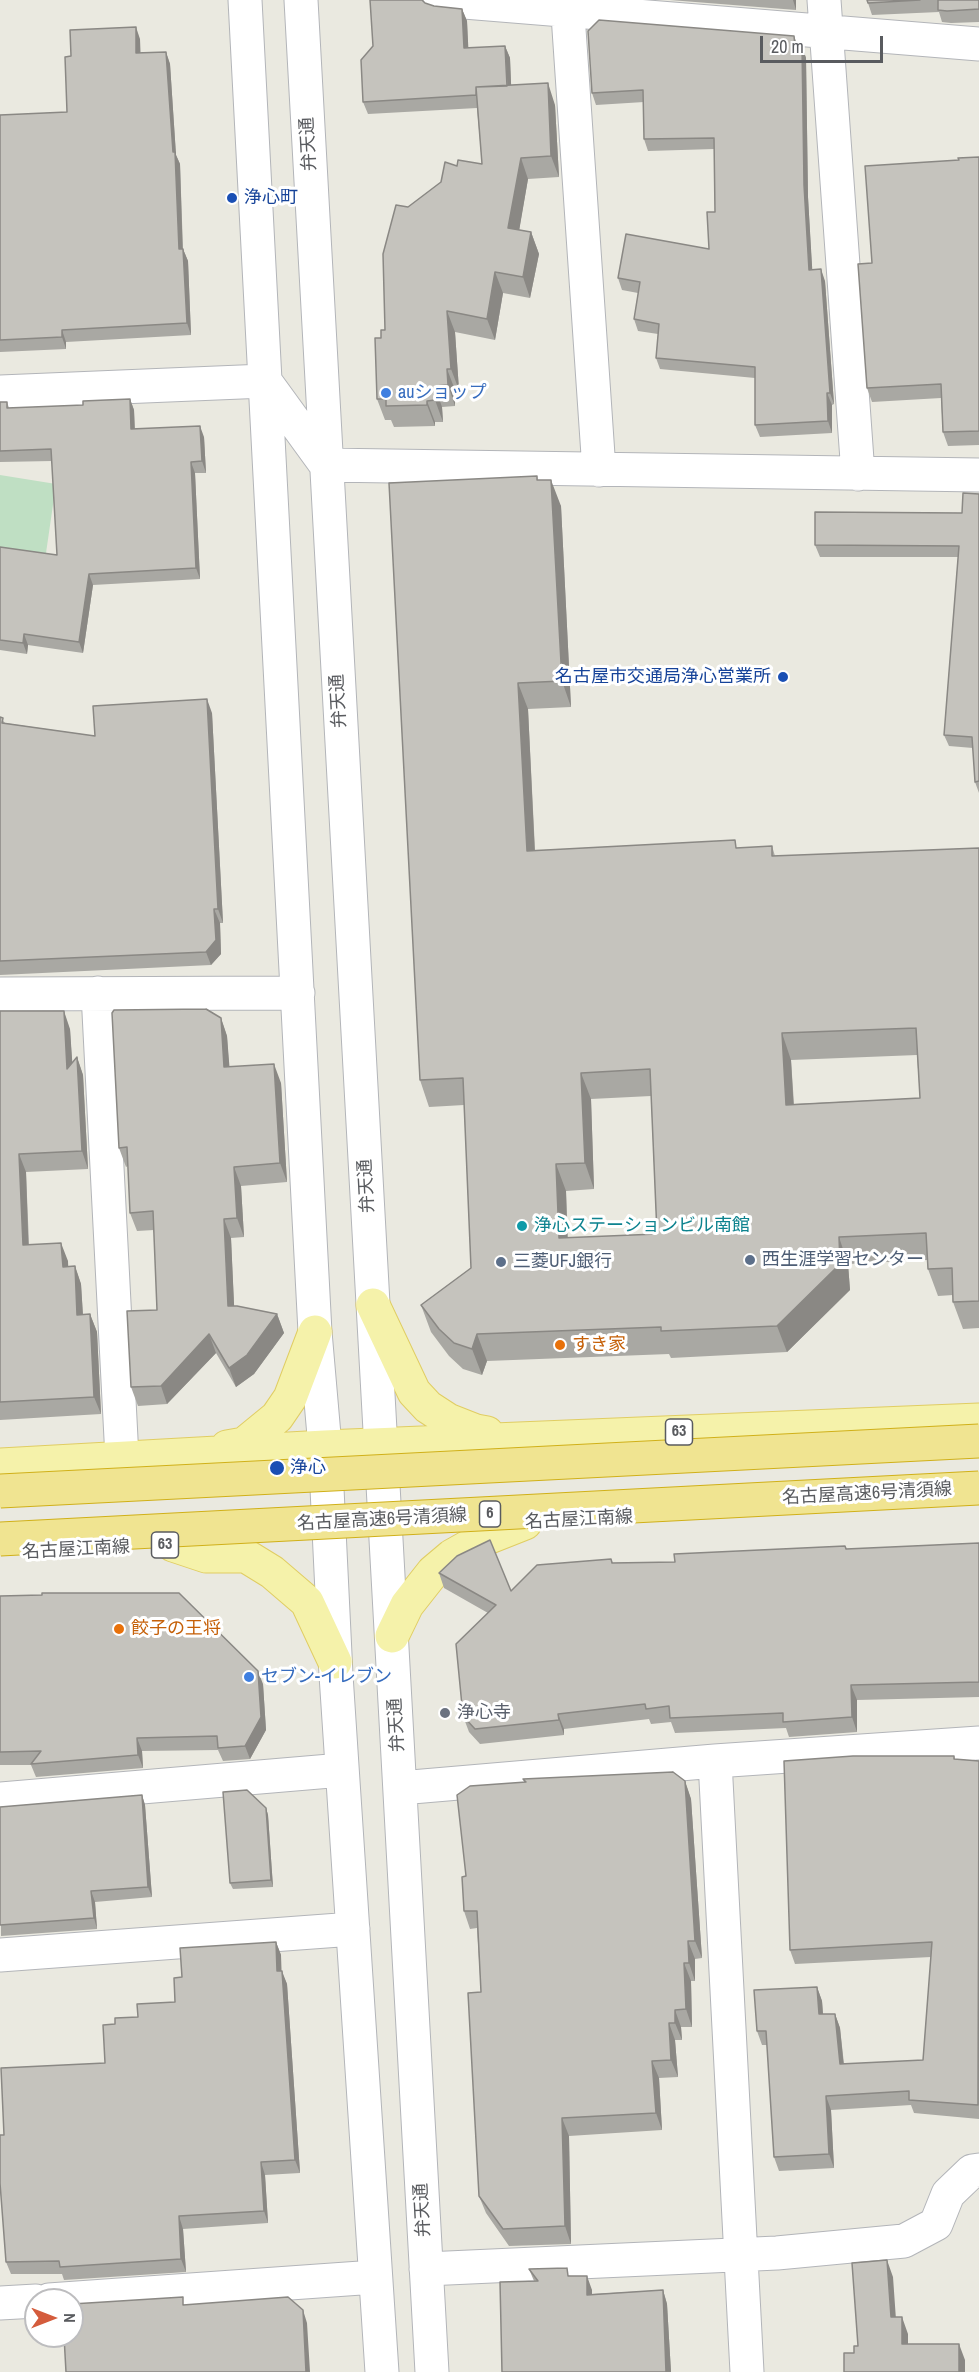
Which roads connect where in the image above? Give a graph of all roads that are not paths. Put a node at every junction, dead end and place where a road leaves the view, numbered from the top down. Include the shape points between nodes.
1 (245, 0) edge
2 (301, 0) edge
3 (440, 0) edge
4 (567, 5) edge
5 (825, 16) edge
6 (979, 44) edge
7 (265, 381) junction
8 (0, 392) edge
9 (326, 465) junction
10 (598, 470) junction
11 (858, 474) junction
12 (979, 476) edge
13 (98, 993) junction
14 (298, 993) junction
15 (0, 994) edge
16 (373, 1305) junction
17 (315, 1332) junction
18 (979, 1420) edge
19 (519, 1438) junction
20 (979, 1441) edge
21 (380, 1445) junction
22 (325, 1447) junction
23 (202, 1453) junction
24 (122, 1458) junction
25 (0, 1465) edge
26 (979, 1488) edge
27 (0, 1491) edge
28 (979, 1498) edge
29 (525, 1523) junction
30 (384, 1532) junction
31 (330, 1535) junction
32 (0, 1539) edge
33 (173, 1545) junction
34 (0, 1554) edge
35 (393, 1636) junction
36 (335, 1662) junction
37 (979, 1743) edge
38 (714, 1761) junction
39 (342, 1770) junction
40 (400, 1788) junction
41 (0, 1799) edge
42 (353, 1929) junction
43 (0, 1955) edge
44 (979, 2170) edge
45 (740, 2255) junction
46 (426, 2269) junction
47 (375, 2277) junction
48 (84, 2298) edge
49 (24, 2302) edge
50 (0, 2304) edge
51 (382, 2372) edge
52 (432, 2372) edge
53 (747, 2372) edge

1 - 7 street
2 - 9 street, 弁天通
3 - 4 street
4 - 5 street
4 - 10 street
5 - 6 street
5 - 11 street
7 - 8 street
7 - 9 street
7 - 14 street
9 - 10 street
9 - 16 street, 弁天通
10 - 11 street
11 - 12 street
13 - 14 street
13 - 15 street
13 - 24 street
14 - 17 street
16 - 19 main road via 414,1392 428,1407 476,1431
16 - 21 street, 弁天通
17 - 22 street
17 - 23 main road via 290,1398 276,1417 244,1444
18 - 19 main road, 63
19 - 21 main road, 63
20 - 27 highway, bridge
21 - 22 main road, 63
21 - 30 street, 弁天通
22 - 23 main road, 63
22 - 31 street
23 - 24 main road, 63
24 - 25 main road, 63
26 - 32 highway, 名古屋高速6号清須線 / 6, bridge
28 - 29 main road, 名古屋江南線 / 63
29 - 30 main road, 名古屋江南線 / 63
29 - 35 main road via 477,1542 433,1572 407,1605
30 - 31 main road, 名古屋江南線 / 63
30 - 35 street, 弁天通
31 - 33 main road, 名古屋江南線 / 63
31 - 36 street
33 - 34 main road, 名古屋江南線 / 63
33 - 36 main road via 206,1556 246,1556 272,1572 307,1602
35 - 40 street, 弁天通
36 - 39 street
37 - 38 street
38 - 40 street
38 - 45 street
39 - 41 street
39 - 42 street
40 - 46 street, 弁天通
42 - 43 street
42 - 47 street
44 - 45 street via 972,2171 948,2194 936,2224 904,2241
45 - 46 street
45 - 53 street
46 - 52 street, 弁天通
47 - 48 street
47 - 51 street
49 - 50 street

